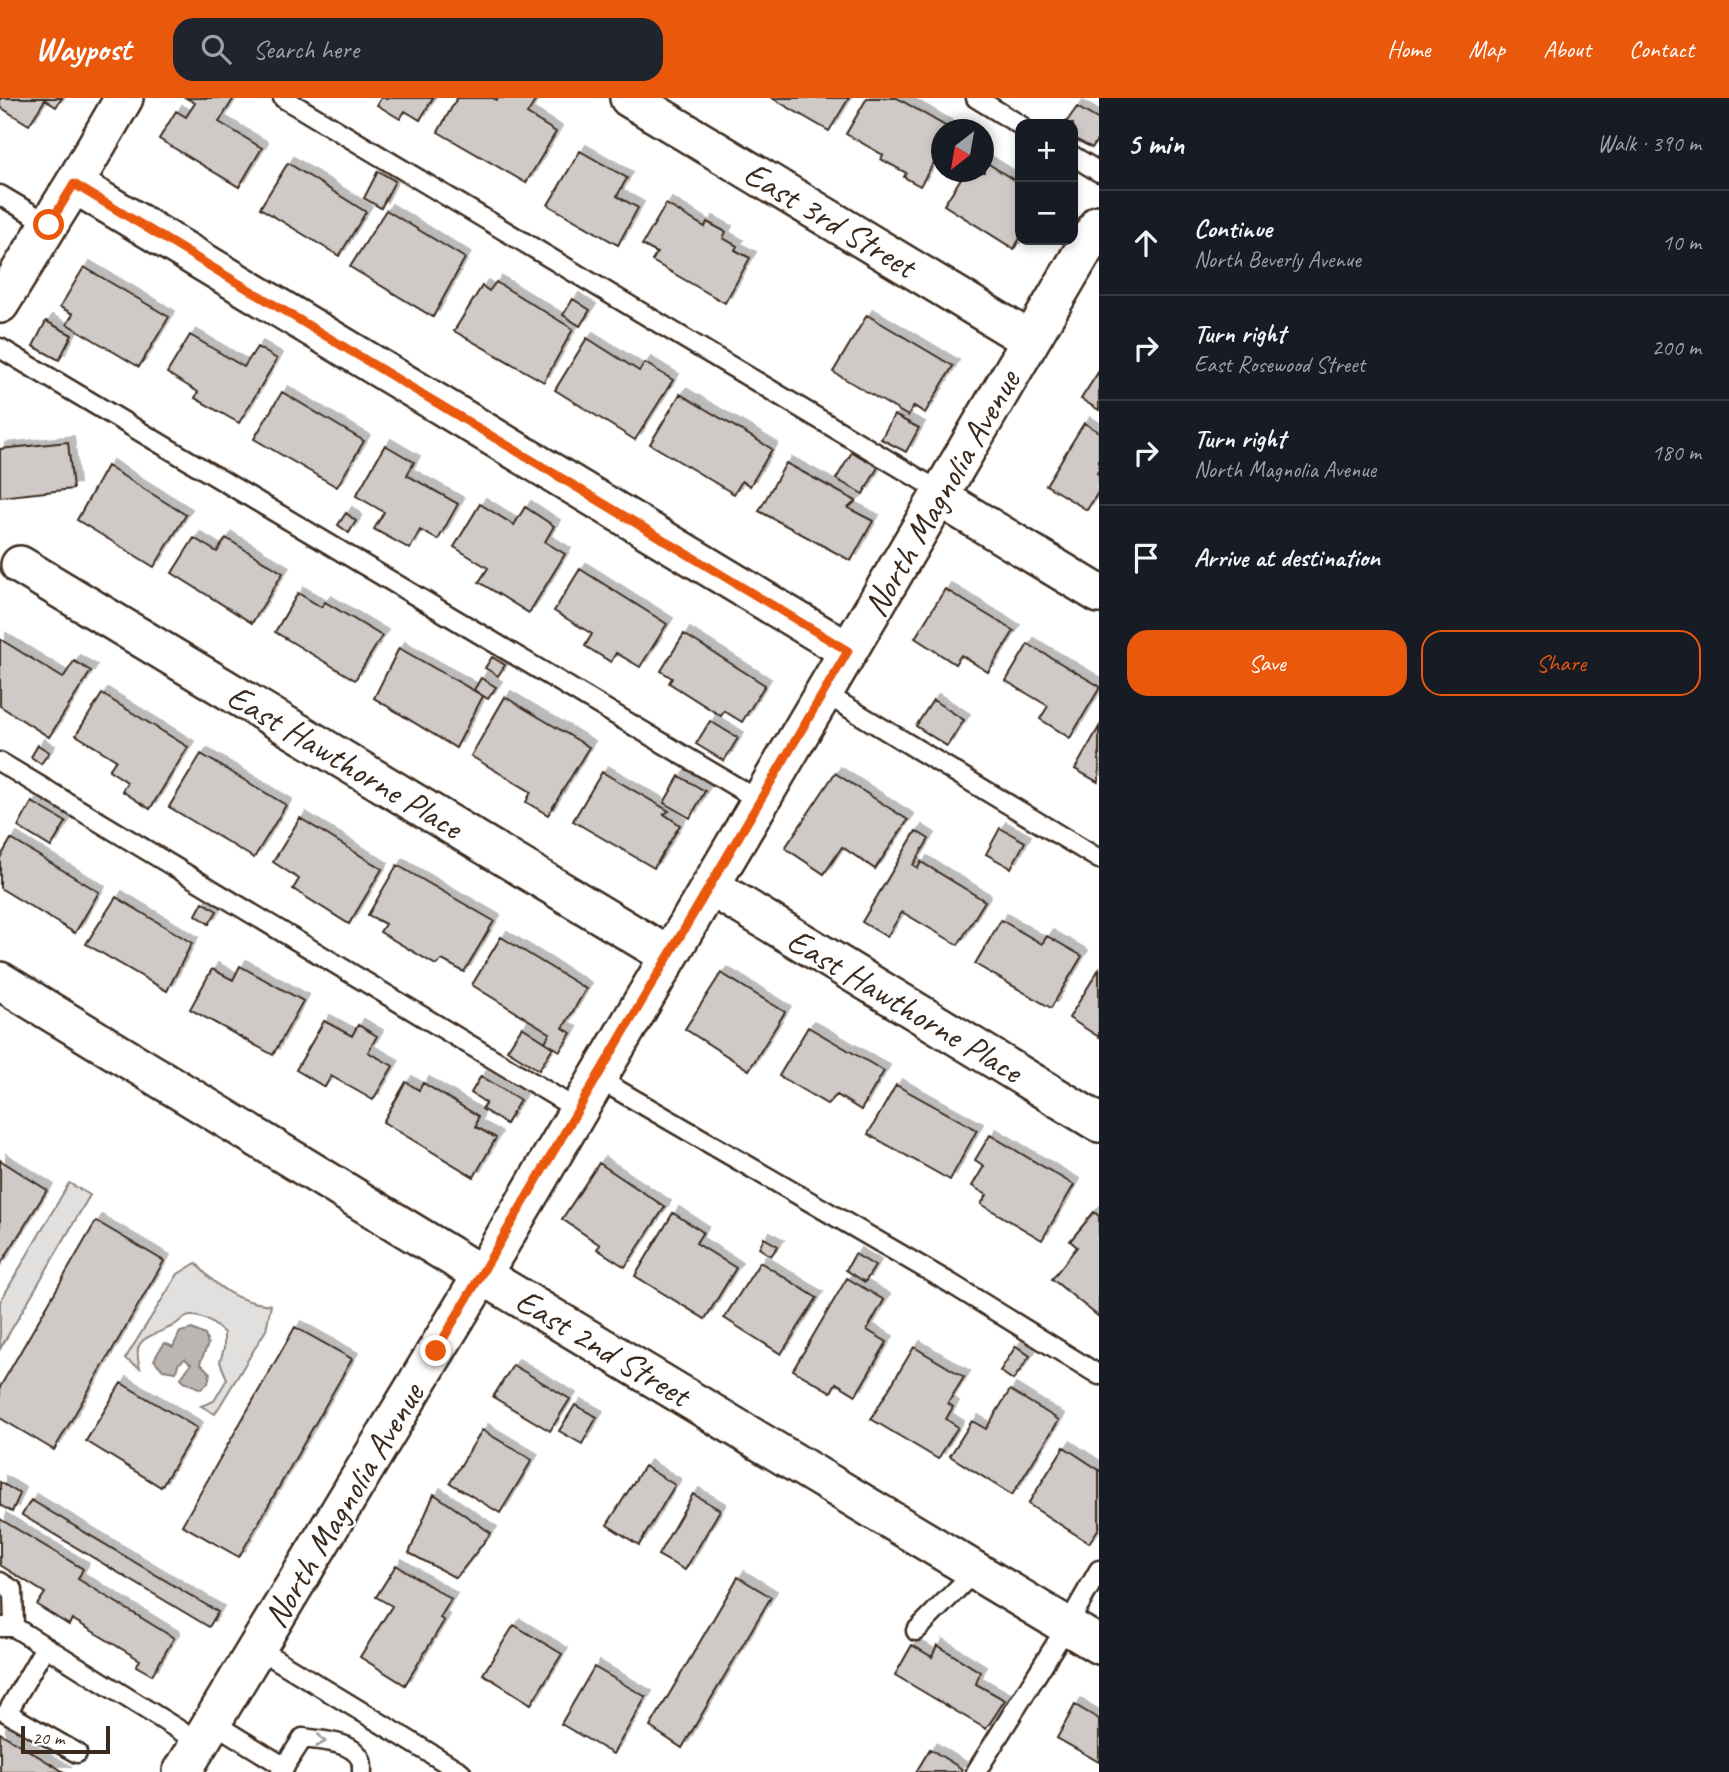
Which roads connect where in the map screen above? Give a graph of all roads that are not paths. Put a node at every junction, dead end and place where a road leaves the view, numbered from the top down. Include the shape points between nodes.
1 (124, 98) edge
2 (283, 98) edge
3 (629, 98) edge
4 (976, 98) edge
5 (1015, 122) edge
6 (1078, 159) edge
7 (1099, 172) edge
8 (74, 184) junction
9 (0, 195) edge
10 (1099, 224) edge
11 (49, 225) junction
12 (0, 303) edge
13 (1030, 340) junction
14 (0, 348) edge
15 (940, 494) junction
16 (20, 565) dead end
17 (1099, 594) edge
18 (848, 651) junction
19 (824, 693) junction
20 (0, 762) edge
21 (760, 801) junction
22 (1099, 859) edge
23 (710, 886) junction
24 (669, 956) junction
25 (0, 981) edge
26 (597, 1078) junction
27 (578, 1110) junction
28 (1099, 1123) edge
29 (482, 1275) junction
30 (1099, 1375) edge
31 (1099, 1570) edge
32 (975, 1571) junction
33 (0, 1582) edge
34 (1067, 1626) junction
35 (7, 1627) edge
36 (916, 1631) dead end
37 (1099, 1645) edge
38 (45, 1647) junction
39 (257, 1648) junction
40 (198, 1746) edge
41 (76, 1753) dead end
42 (283, 1769) edge
43 (362, 1772) edge
44 (461, 1772) edge
45 (976, 1772) edge

1 - 8 street
2 - 15 lane
3 - 13 street, East 3rd Street
4 - 5 lane
6 - 7 lane
8 - 11 street
8 - 18 street
9 - 11 lane
10 - 13 street, North Magnolia Avenue
11 - 12 street
13 - 15 street, North Magnolia Avenue
14 - 21 lane
15 - 17 street
15 - 18 street, North Magnolia Avenue
16 - 24 street, East Hawthorne Place
18 - 19 street, North Magnolia Avenue
19 - 21 street, North Magnolia Avenue
19 - 22 lane
20 - 27 lane
21 - 23 street, North Magnolia Avenue
23 - 24 street, North Magnolia Avenue
23 - 28 street, East Hawthorne Place
24 - 26 street, North Magnolia Avenue
25 - 29 street, East 2nd Street
26 - 27 street, North Magnolia Avenue
26 - 30 lane
27 - 29 street, North Magnolia Avenue
29 - 32 street, East 2nd Street
29 - 39 street, North Magnolia Avenue
31 - 34 lane
32 - 34 street, East 2nd Street
32 - 36 lane
33 - 35 lane via 13,1590
34 - 37 street, East 2nd Street
34 - 45 lane
35 - 38 lane
38 - 40 lane
38 - 41 lane via 7,1713
39 - 40 street, North Magnolia Avenue
39 - 44 lane
40 - 42 lane
42 -> 43 lane via 303,1738 352,1749 362,1761

